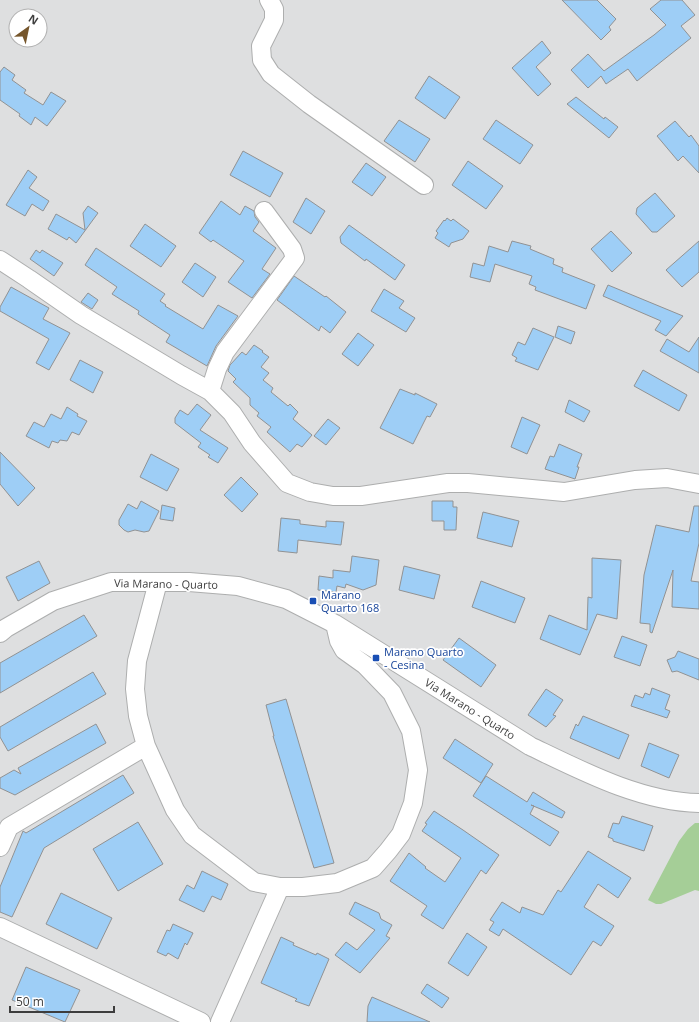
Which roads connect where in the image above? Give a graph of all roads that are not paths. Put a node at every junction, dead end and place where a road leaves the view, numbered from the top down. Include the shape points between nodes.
1 (269, 0) edge
2 (424, 185) dead end
3 (264, 211) dead end
4 (0, 260) edge
5 (210, 391) junction
6 (699, 484) edge
7 (158, 582) junction
8 (335, 624) junction
9 (0, 633) edge
10 (146, 746) junction
11 (699, 803) edge
12 (0, 847) edge
13 (280, 887) junction
14 (0, 927) edge
15 (201, 1022) edge
16 (220, 1022) edge

1 - 2 street via 274,9 274,20 261,46 262,60 271,74
3 - 5 street via 292,249 295,258 225,352
4 - 5 street via 81,315
5 - 6 street via 232,413 252,443 287,483 310,492 333,496 361,496 448,483 468,483 564,492 635,480 667,478
7 - 8 street, Via Marano - Quarto via 238,586 286,599
7 - 9 street, Via Marano - Quarto via 111,582 53,601
7 - 10 street via 138,661 135,689 138,716
8 - 11 street, Via Marano - Quarto via 530,746 611,783 660,799
8 - 13 street via 344,650 365,665 392,692 411,731 418,770 414,803 401,834 373,868 336,883
10 - 12 street via 9,827
10 - 13 street via 174,810 192,835 254,882
13 - 16 street
14 - 15 street

